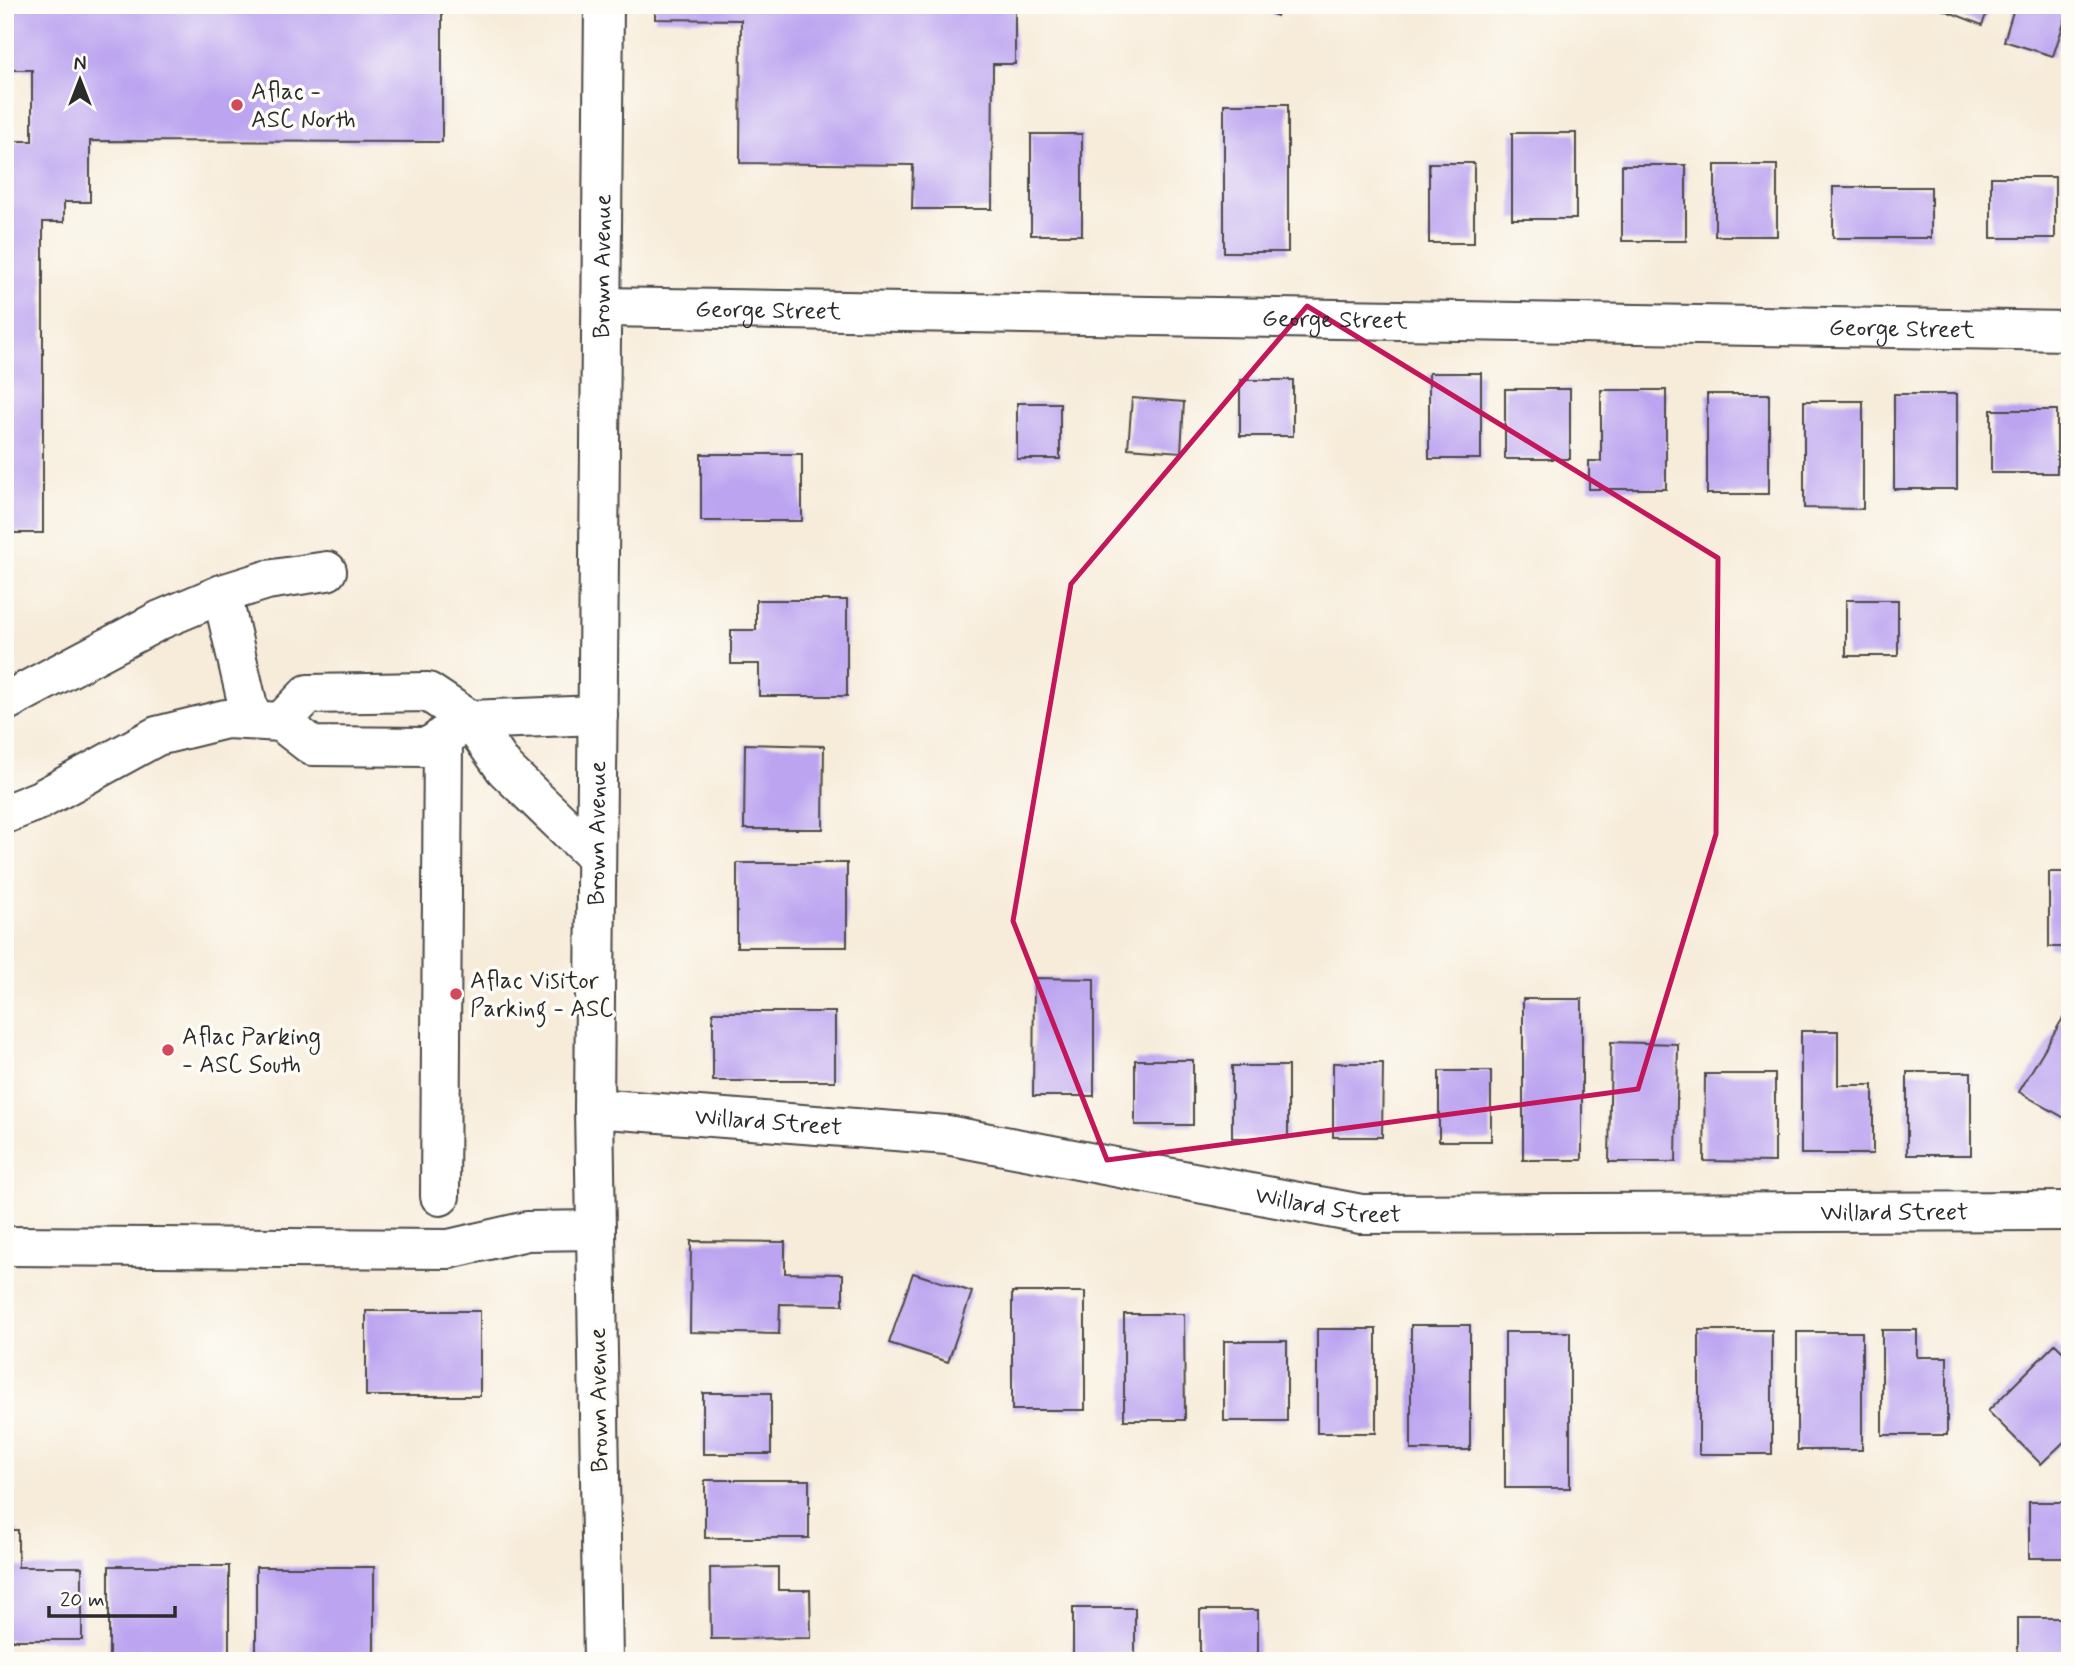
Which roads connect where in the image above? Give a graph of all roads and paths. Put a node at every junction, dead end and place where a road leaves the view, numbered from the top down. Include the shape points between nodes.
1 (604, 5) edge
2 (602, 307) junction
3 (2070, 331) edge
4 (327, 571) dead end
5 (222, 594) junction
6 (5, 702) edge
7 (598, 715) junction
8 (266, 720) junction
9 (457, 728) junction
10 (5, 814) edge
11 (596, 857) junction
12 (594, 1108) junction
13 (440, 1196) dead end
14 (2070, 1211) edge
15 (595, 1230) junction
16 (5, 1247) edge
17 (603, 1661) edge

1 - 2 street, Brown Avenue
2 - 3 street, George Street
2 - 7 street, Brown Avenue
4 - 5 street via 267,580
5 - 6 street via 160,620
5 - 8 street
7 - 9 street
7 - 11 street, Brown Avenue
8 - 9 street via 312,746 428,747
8 - 9 street via 308,694 428,692
8 - 10 street via 226,719 157,736 40,800
9 - 11 street
9 - 13 street
11 - 12 street, Brown Avenue
12 - 14 street, Willard Street via 947,1135 1361,1214
12 - 15 street, Brown Avenue
15 - 16 street via 527,1231 449,1249
15 - 17 street, Brown Avenue

